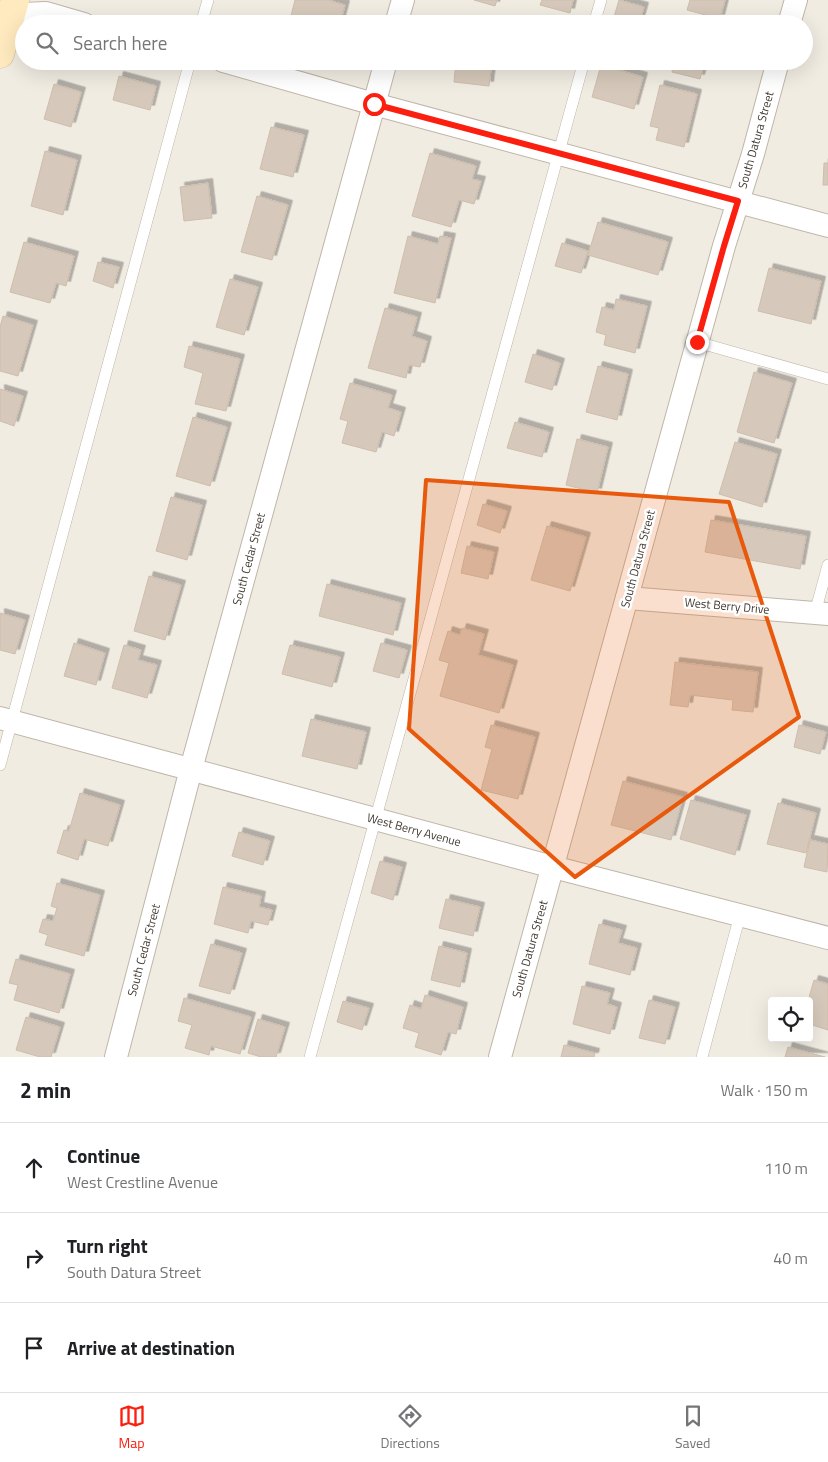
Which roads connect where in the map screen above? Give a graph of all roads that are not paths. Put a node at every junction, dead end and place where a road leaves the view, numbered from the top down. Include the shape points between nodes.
1 (208, 0) edge
2 (403, 0) edge
3 (601, 0) edge
4 (796, 0) edge
5 (9, 10) edge
6 (53, 15) edge
7 (204, 15) edge
8 (399, 15) edge
9 (597, 15) edge
10 (792, 15) edge
11 (0, 54) edge
12 (187, 70) edge
13 (255, 70) edge
14 (383, 70) edge
15 (582, 70) edge
16 (775, 70) edge
17 (374, 104) junction
18 (559, 153) junction
19 (738, 201) junction
20 (828, 226) edge
21 (697, 342) junction
22 (828, 379) edge
23 (828, 565) edge
24 (627, 598) junction
25 (821, 613) edge
26 (6, 720) edge
27 (0, 765) edge
28 (191, 769) junction
29 (375, 819) junction
30 (553, 867) junction
31 (740, 915) junction
32 (828, 938) edge
33 (116, 1057) edge
34 (310, 1057) edge
35 (500, 1057) edge
36 (702, 1057) edge

1 - 7 lane
2 - 8 street
3 - 9 lane
4 - 10 street
5 - 6 street
5 - 11 street
12 - 26 lane
13 - 17 street
14 - 17 street, South Cedar Street
15 - 18 lane
16 - 19 street, South Datura Street
17 - 18 street
17 - 28 street, South Cedar Street
18 - 19 street
18 - 29 lane
19 - 20 street
19 - 21 street, South Datura Street
21 - 22 lane
21 - 24 street, South Datura Street
23 - 25 lane
24 - 25 street, West Berry Drive
24 - 30 street, South Datura Street
26 - 27 lane
26 - 28 street, West Berry Avenue
28 - 29 street, West Berry Avenue
28 - 33 street, South Cedar Street
29 - 30 street, West Berry Avenue
29 - 34 lane
30 - 31 street, West Berry Avenue
30 - 35 street, South Datura Street
31 - 32 street, West Berry Avenue
31 - 36 lane

